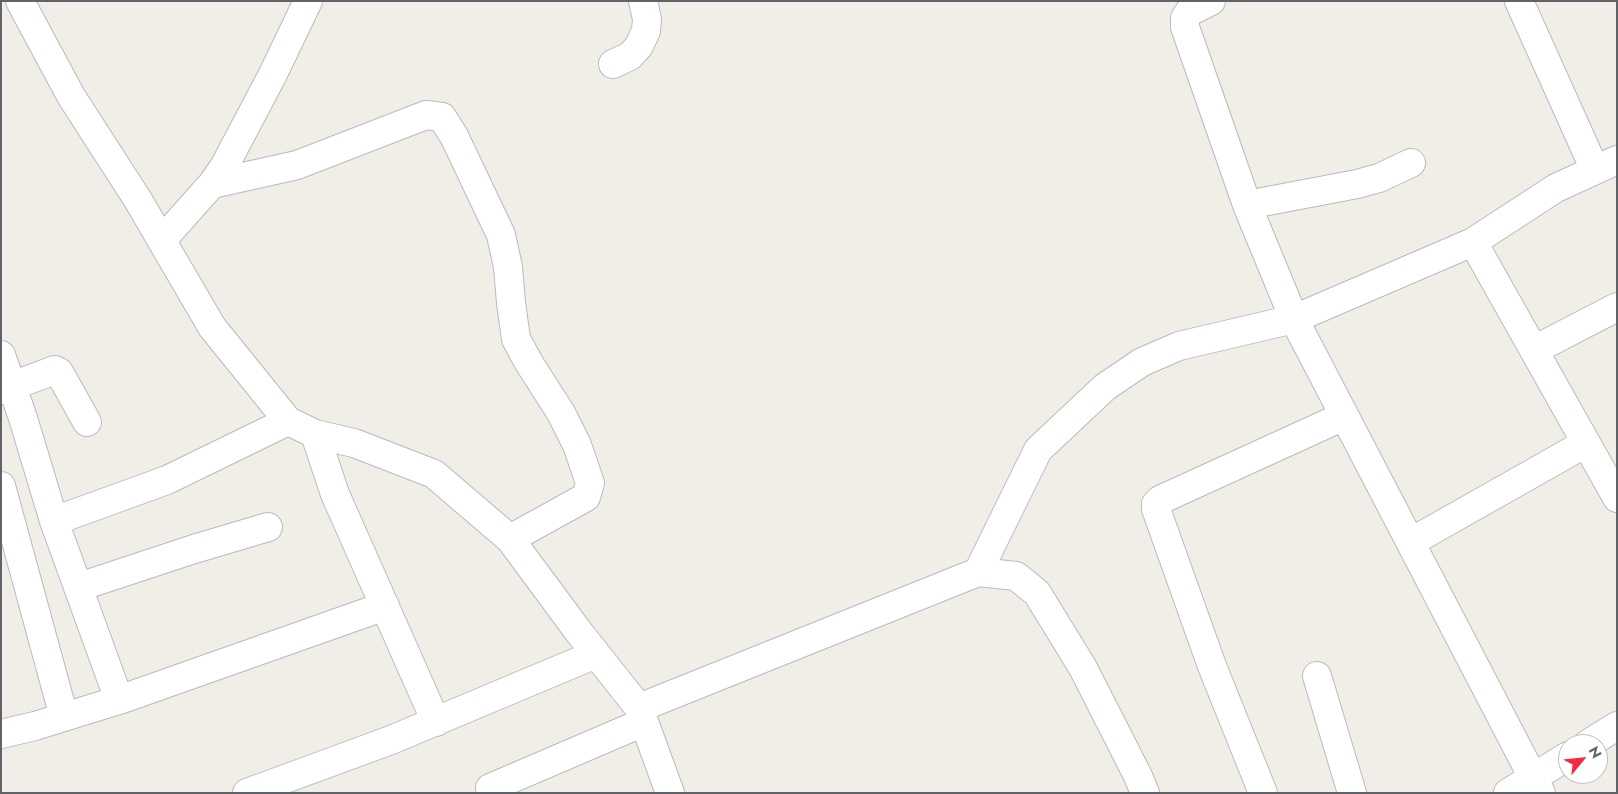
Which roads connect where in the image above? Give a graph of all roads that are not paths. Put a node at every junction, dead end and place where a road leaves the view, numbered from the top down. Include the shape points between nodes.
1 (20, 1) edge
2 (308, 1) edge
3 (643, 1) edge
4 (1210, 1) edge
5 (1519, 1) edge
6 (613, 64) dead end
7 (1411, 163) dead end
8 (1606, 165) edge
9 (212, 184) junction
10 (1247, 205) junction
11 (162, 240) junction
12 (1473, 242) junction
13 (1617, 307) edge
14 (1294, 319) junction
15 (1534, 350) junction
16 (1, 355) edge
17 (7, 389) edge
18 (1344, 416) junction
19 (288, 421) junction
20 (87, 422) dead end
21 (315, 434) junction
22 (1586, 442) junction
23 (1, 486) edge
24 (1617, 498) edge
25 (54, 521) junction
26 (268, 527) dead end
27 (510, 539) junction
28 (1411, 542) junction
29 (978, 572) junction
30 (79, 587) junction
31 (385, 606) junction
32 (596, 654) junction
33 (1317, 676) dead end
34 (119, 700) junction
35 (641, 715) junction
36 (64, 717) junction
37 (436, 722) junction
38 (1617, 726) edge
39 (1, 734) edge
40 (1604, 734) edge
41 (1558, 765) edge
42 (1537, 785) edge
43 (490, 788) dead end
44 (247, 793) edge
45 (670, 793) edge
46 (1145, 793) edge
47 (1263, 793) edge
48 (1352, 793) edge
49 (1508, 793) edge

1 - 11 street via 71,96
2 - 9 street via 229,158
3 - 6 street via 648,19 639,46 630,56
4 - 10 street via 1190,12 1185,18 1186,27
5 - 8 street
7 - 10 street via 1357,184
8 - 12 street via 1556,188
9 - 11 street
9 - 27 street via 297,165 426,115 442,117 501,235 516,339 561,413 577,445 590,483 586,497
10 - 14 street
11 - 19 street via 212,327
12 - 14 street
12 - 15 street
13 - 15 street
14 - 18 street
14 - 29 street via 1179,346 1142,362 1105,387 1038,450
15 - 22 street
16 - 17 street
17 - 20 street via 55,370
17 - 25 street
18 - 28 street
18 - 47 street via 1156,504 1212,666
19 - 21 street
19 - 25 street via 167,480
21 - 27 street via 354,443 434,474
21 - 31 street via 335,494
22 - 24 street
22 - 28 street
23 - 36 street
25 - 30 street
26 - 30 street
27 - 32 street
28 - 42 street
29 - 35 street
29 - 46 street via 1016,576 1037,592 1083,668
30 - 34 street
31 - 34 street
31 - 37 street
32 - 35 street
32 - 37 street
33 - 48 street
34 - 36 street
35 - 43 street
35 - 45 street
36 - 39 street
37 - 44 street
38 - 40 street
41 - 42 street
42 - 49 street

